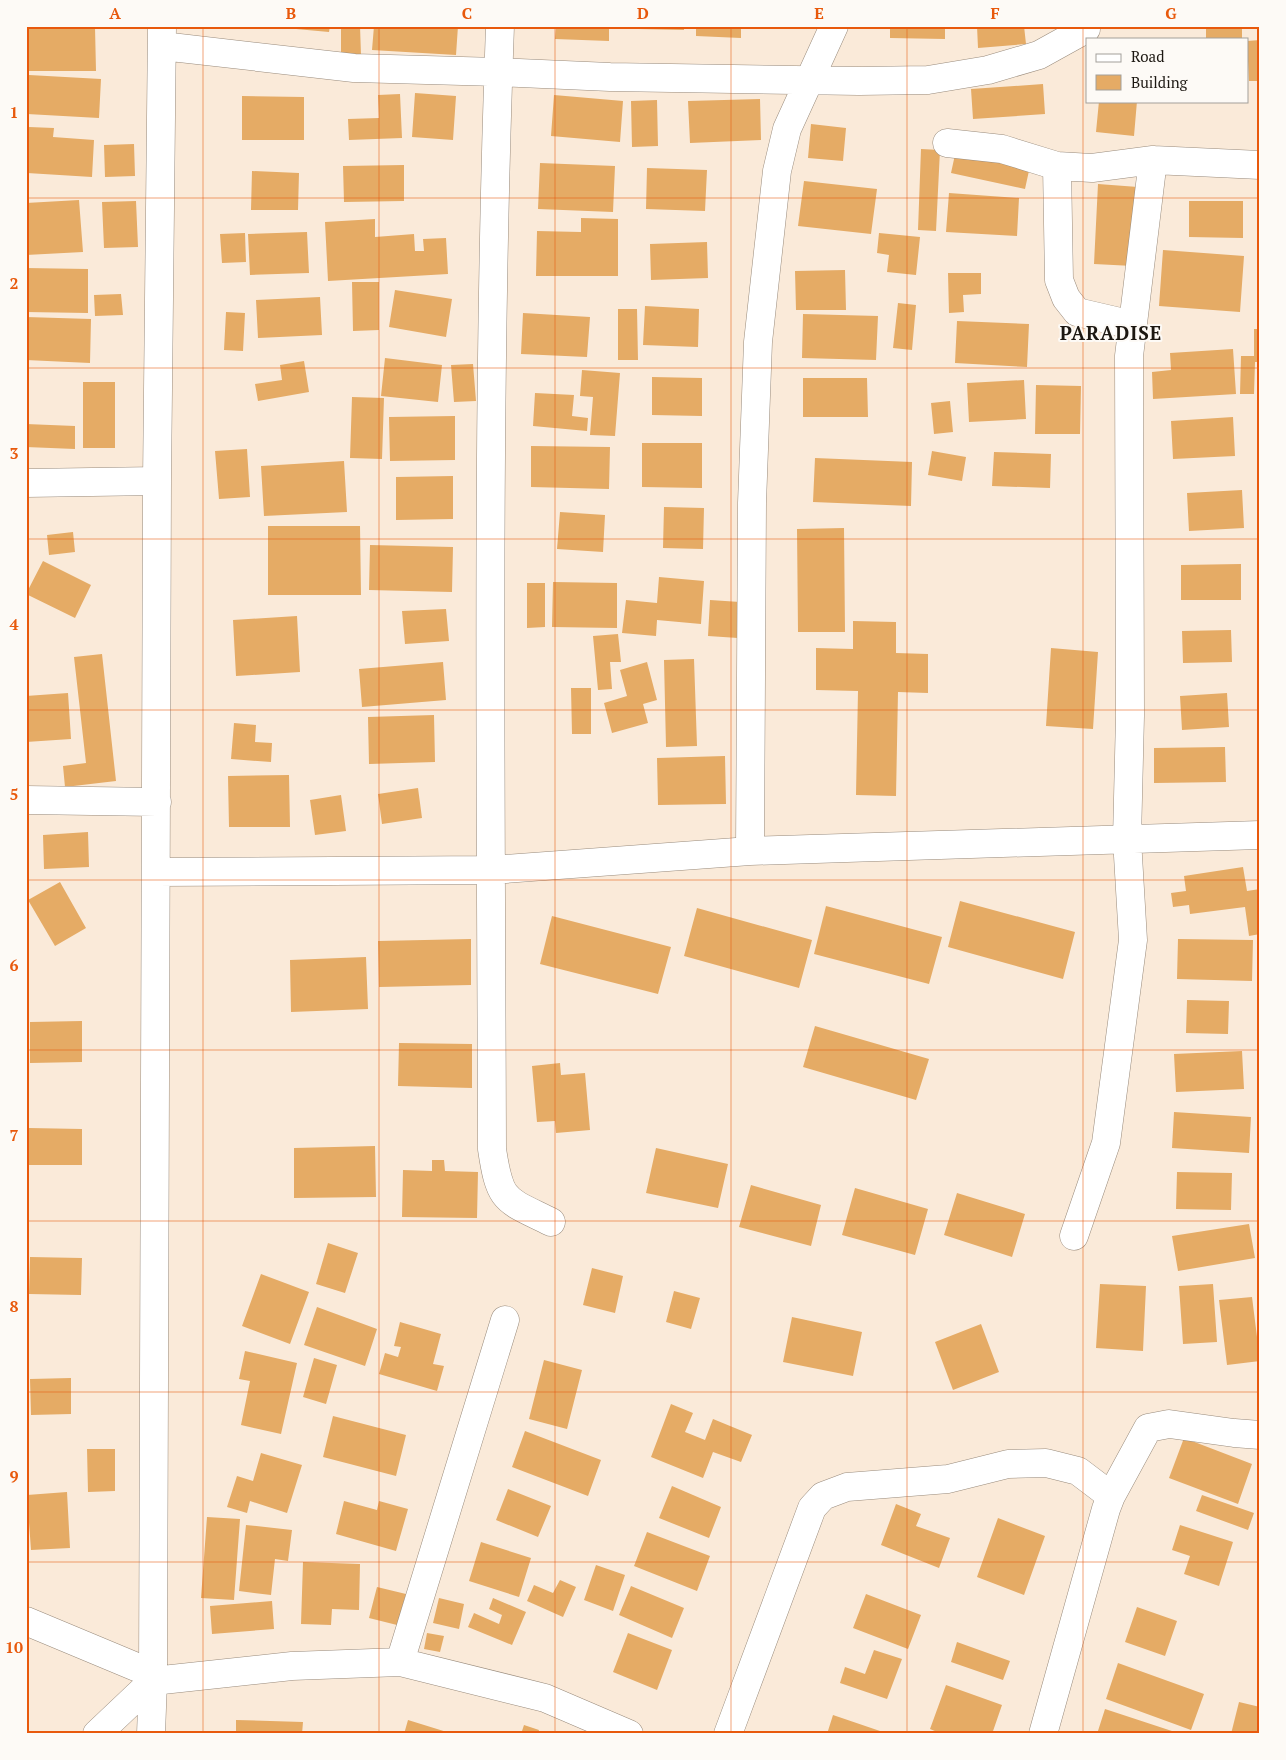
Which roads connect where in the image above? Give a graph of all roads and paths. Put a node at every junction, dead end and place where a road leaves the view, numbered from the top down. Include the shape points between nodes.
1 (500, 26) edge
2 (834, 26) edge
3 (1086, 26) edge
4 (162, 36) edge
5 (498, 72) junction
6 (808, 82) junction
7 (947, 142) dead end
8 (1153, 160) junction
9 (1260, 165) edge
10 (1058, 166) junction
11 (1133, 325) junction
12 (157, 481) junction
13 (26, 483) edge
14 (26, 800) edge
15 (157, 802) junction
16 (1260, 835) edge
17 (1127, 839) junction
18 (750, 851) junction
19 (491, 870) junction
20 (156, 872) junction
21 (551, 1222) dead end
22 (1074, 1236) dead end
23 (505, 1320) dead end
24 (1260, 1435) edge
25 (1111, 1496) junction
26 (26, 1621) edge
27 (400, 1662) junction
28 (153, 1678) junction
29 (97, 1734) edge
30 (151, 1734) edge
31 (629, 1734) edge
32 (728, 1734) edge
33 (1043, 1734) edge

1 - 5 street
2 - 6 street
3 - 6 street via 1069,40 1039,55 988,70 928,80
4 - 5 street via 354,68
4 - 12 street
5 - 6 street
5 - 19 street via 490,482
6 - 18 street via 788,129 777,171 758,342 752,503
7 - 10 street via 1002,149
8 - 9 street
8 - 10 street via 1092,168
8 - 11 street
10 - 11 street via 1059,280 1066,298 1077,312
11 - 17 street via 1129,356
12 - 13 street
12 - 15 street
14 - 15 street
15 - 20 street
16 - 17 street
17 - 18 street
17 - 22 street via 1133,940 1109,1124 1106,1143
18 - 19 street
19 - 20 street
19 - 21 street via 492,1149 496,1178 502,1193 512,1202
20 - 28 street
23 - 27 street
24 - 25 street via 1169,1424 1148,1428
25 - 32 street via 1078,1470 1046,1463 1008,1464 948,1479 847,1487 823,1496 812,1508
25 - 33 street
26 - 28 street
27 - 28 street via 292,1666
27 - 31 street via 546,1698
28 - 29 street
28 - 30 street

